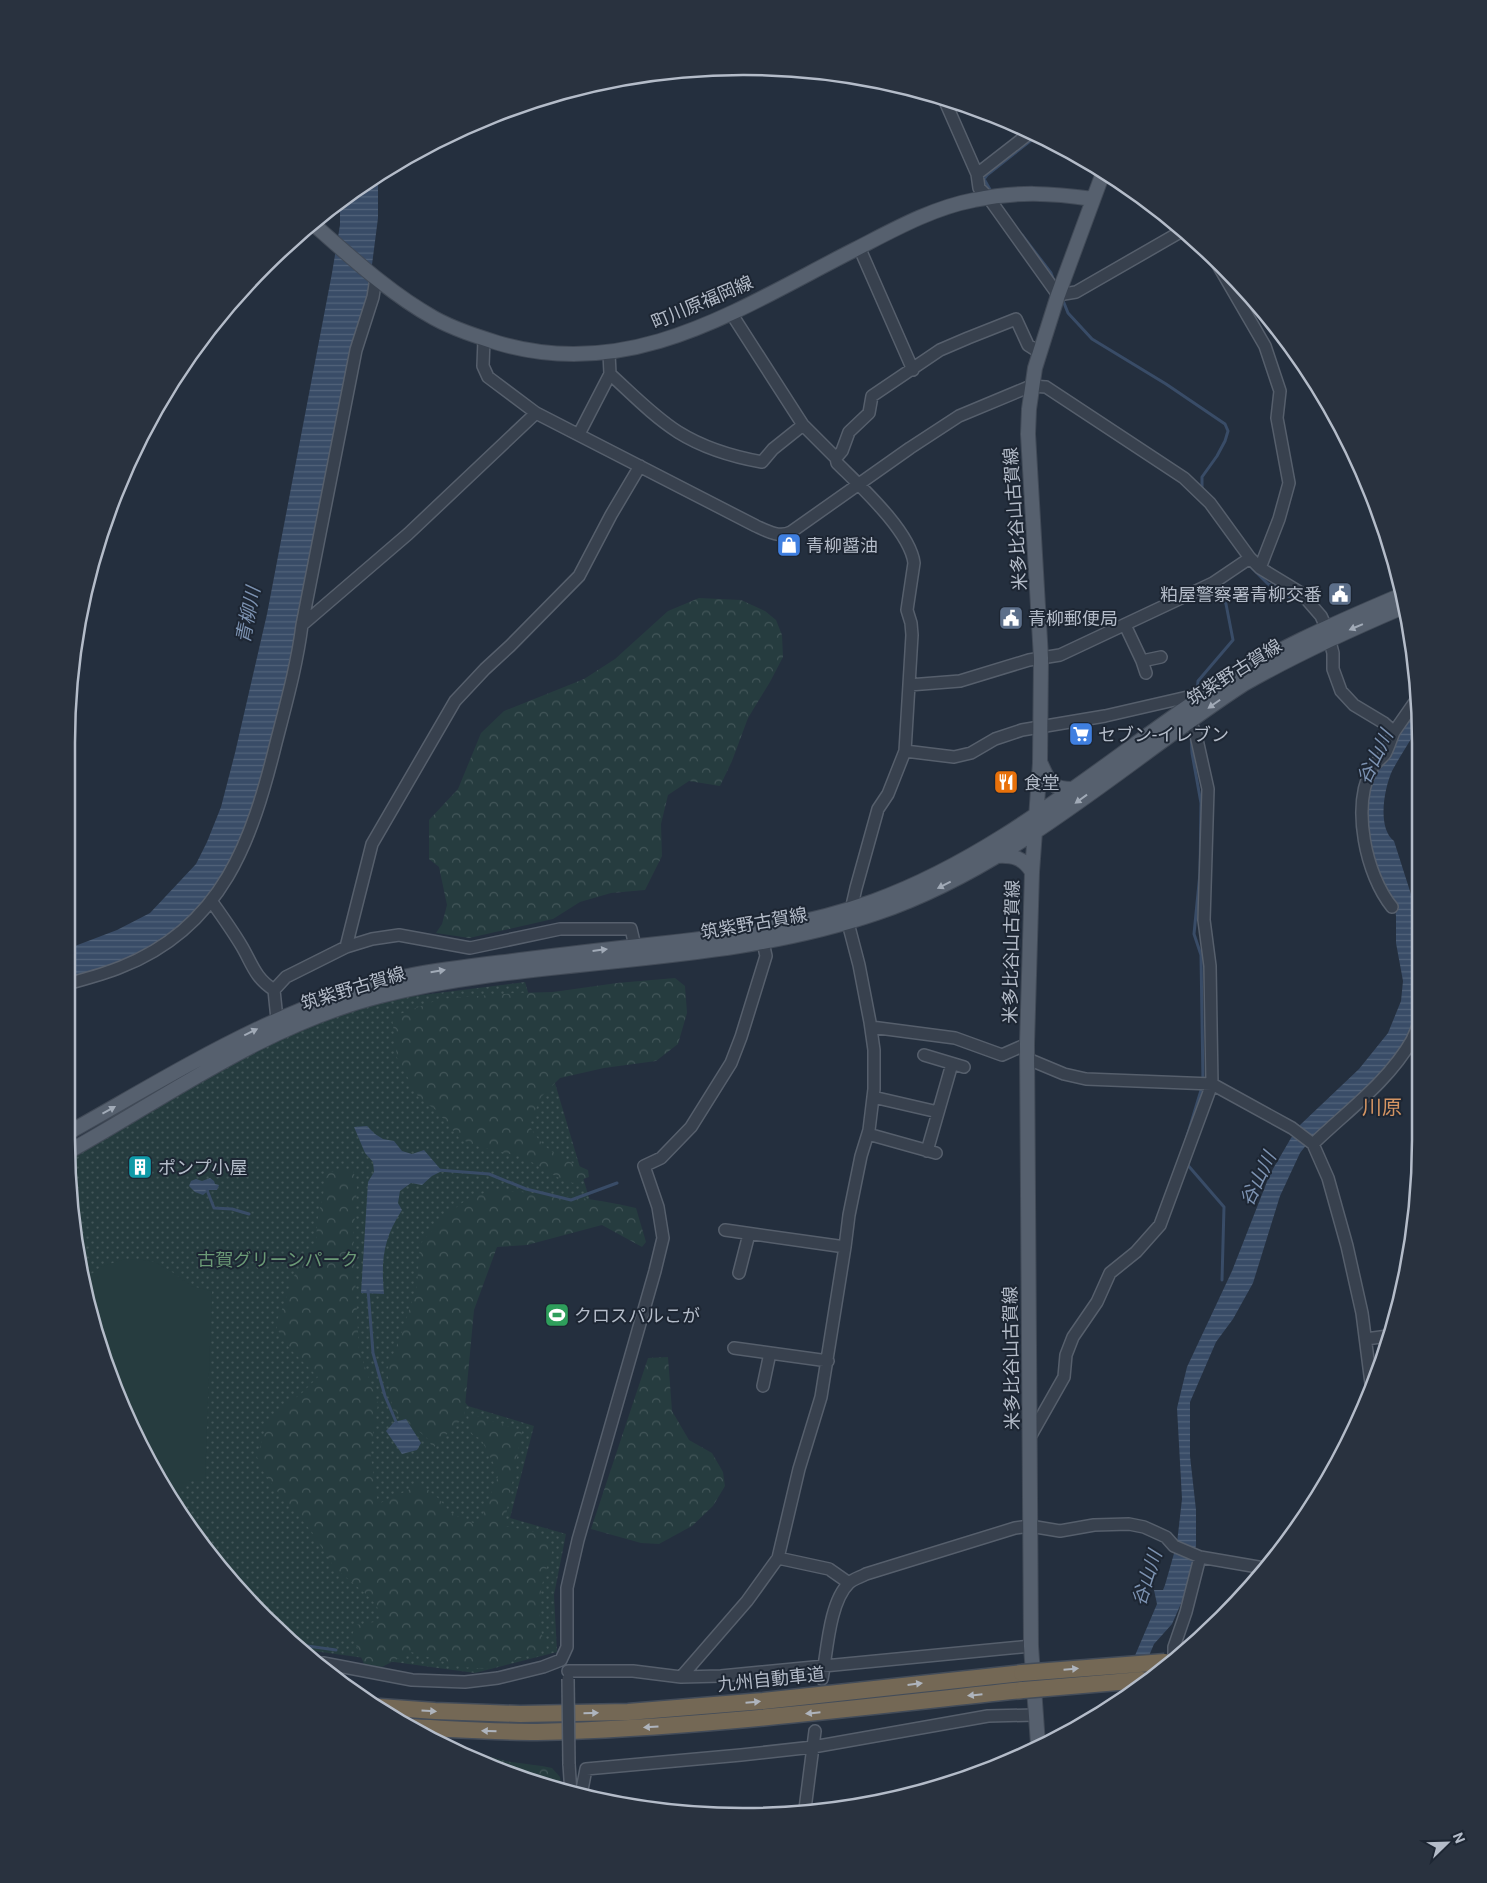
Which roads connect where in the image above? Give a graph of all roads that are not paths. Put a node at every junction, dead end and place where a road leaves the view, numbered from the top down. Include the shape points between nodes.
1 (947, 107) edge
2 (1024, 137) edge
3 (977, 174) junction
4 (1101, 179) edge
5 (988, 197) junction
6 (1094, 199) junction
7 (318, 228) edge
8 (1175, 234) edge
9 (858, 247) junction
10 (373, 276) junction
11 (1231, 288) edge
12 (1058, 295) junction
13 (731, 313) junction
14 (484, 339) junction
15 (1039, 352) junction
16 (609, 353) junction
17 (913, 370) junction
18 (610, 374) junction
19 (1031, 386) junction
20 (536, 413) junction
21 (803, 425) junction
22 (579, 434) junction
23 (836, 458) junction
24 (640, 466) junction
25 (858, 484) junction
26 (1250, 558) junction
27 (1260, 568) junction
28 (1395, 598) edge
29 (1398, 609) edge
30 (1125, 624) junction
31 (302, 625) junction
32 (1328, 633) junction
33 (1161, 657) dead end
34 (1041, 658) junction
35 (1142, 661) junction
36 (1146, 673) dead end
37 (910, 685) junction
38 (1208, 692) junction
39 (1411, 707) edge
40 (1190, 722) junction
41 (1041, 728) junction
42 (1394, 732) junction
43 (905, 751) junction
44 (1040, 763) junction
45 (1072, 789) junction
46 (1038, 814) junction
47 (1034, 831) junction
48 (998, 856) junction
49 (1032, 872) junction
50 (212, 902) junction
51 (1392, 907) dead end
52 (849, 916) junction
53 (763, 942) junction
54 (635, 946) junction
55 (346, 948) junction
56 (75, 982) edge
57 (274, 990) junction
58 (278, 1019) junction
59 (871, 1027) junction
60 (1412, 1040) edge
61 (1027, 1044) junction
62 (924, 1056) dead end
63 (1028, 1059) junction
64 (952, 1064) junction
65 (964, 1067) dead end
66 (1212, 1084) junction
67 (873, 1097) junction
68 (938, 1112) junction
69 (75, 1129) edge
70 (868, 1134) junction
71 (1313, 1144) junction
72 (75, 1148) edge
73 (725, 1230) dead end
74 (749, 1234) junction
75 (845, 1247) junction
76 (738, 1273) dead end
77 (1382, 1337) edge
78 (1366, 1339) junction
79 (734, 1348) dead end
80 (770, 1353) junction
81 (828, 1360) junction
82 (1370, 1372) edge
83 (763, 1386) dead end
84 (1030, 1437) junction
85 (1030, 1526) junction
86 (1198, 1557) junction
87 (778, 1558) junction
88 (1257, 1567) edge
89 (850, 1582) junction
90 (1031, 1646) junction
91 (1174, 1650) edge
92 (561, 1660) junction
93 (1159, 1662) edge
94 (330, 1664) edge
95 (825, 1665) junction
96 (568, 1675) junction
97 (681, 1677) junction
98 (822, 1680) dead end
99 (1135, 1681) edge
100 (393, 1708) edge
101 (1034, 1715) junction
102 (427, 1728) edge
103 (815, 1731) dead end
104 (1037, 1740) edge
105 (813, 1747) junction
106 (570, 1785) edge
107 (582, 1788) edge
108 (806, 1805) edge

1 - 3 street
2 - 3 street
3 - 5 street via 979,188
4 - 6 main road, 米多比谷山古賀線
5 - 6 main road, 町川原福岡線 via 1054,193
5 - 9 main road, 町川原福岡線 via 944,208
5 - 12 street
6 - 12 main road, 米多比谷山古賀線
7 - 10 main road, 町川原福岡線
8 - 12 street via 1076,292
9 - 13 main road, 町川原福岡線
9 - 17 street
10 - 14 main road, 町川原福岡線 via 436,319
10 - 31 street via 372,296 356,350
11 - 27 street via 1265,346 1280,391 1277,418 1289,483
12 - 15 main road, 米多比谷山古賀線
13 - 16 main road, 町川原福岡線 via 659,342
13 - 21 street
14 - 16 main road, 町川原福岡線 via 538,352
14 - 20 street via 483,366 488,377
15 - 17 street via 1028,345 1016,320 940,350
15 - 19 main road, 米多比谷山古賀線
16 - 18 street
17 - 23 street via 872,396 869,413 849,432
18 - 21 street via 678,431 700,443 751,460 762,462
18 - 22 street
19 - 25 street via 959,416
19 - 26 street via 1046,387 1184,478 1210,503
19 - 34 main road, 米多比谷山古賀線 via 1028,434
20 - 22 street
20 - 31 street via 408,534
21 - 23 street
22 - 24 street
23 - 25 street
24 - 25 street via 756,526 786,535
24 - 55 street via 579,576 455,701 372,844
25 - 37 street via 890,519 913,557 907,610 912,635
26 - 27 street
26 - 30 street via 1213,583
27 - 32 street via 1300,593 1321,616
28 - 32 main road, 筑紫野古賀線
29 -> 32 main road, 筑紫野古賀線
30 - 34 street via 1060,655
30 - 35 street
31 - 50 street via 296,663 253,824 228,878
32 - 38 main road, 筑紫野古賀線 via 1271,653
32 -> 40 main road, 筑紫野古賀線 via 1252,679
32 - 42 street via 1333,669 1341,691 1354,705
33 - 35 street
34 - 37 street via 960,681
34 - 41 main road, 米多比谷山古賀線
35 - 36 street
37 - 43 street
38 - 41 street
38 - 45 main road, 筑紫野古賀線
39 - 42 street
40 -> 47 main road, 筑紫野古賀線
40 - 66 street via 1208,789 1204,920 1210,966
41 - 43 street via 1022,730 995,739 971,753 954,757
41 - 44 main road, 米多比谷山古賀線
42 - 51 street via 1385,754 1372,768 1364,789 1362,809 1363,834 1372,868 1384,898
43 - 52 street via 888,794 878,809
44 - 45 main road via 1056,788
44 - 46 main road, 米多比谷山古賀線
45 - 46 main road, 筑紫野古賀線
46 - 47 main road, 米多比谷山古賀線
46 - 52 main road, 筑紫野古賀線 via 1004,837
47 - 48 main road, 筑紫野古賀線
47 - 49 main road, 米多比谷山古賀線
48 - 49 main road via 1019,858
48 -> 52 main road, 筑紫野古賀線 via 913,899
49 - 61 main road, 米多比谷山古賀線
50 - 56 street via 152,952 122,967
50 - 57 street via 257,976
52 - 53 main road, 筑紫野古賀線 via 798,936
52 - 54 main road, 筑紫野古賀線
52 - 59 street
53 - 72 main road, 筑紫野古賀線 via 482,977 421,987 339,1008 236,1053
53 - 92 street via 766,956 730,1063 691,1127 661,1158 644,1166 658,1207 663,1238 578,1540 567,1588 567,1647
54 - 55 street via 632,929 560,929 470,948 398,935 372,938
58 -> 54 main road, 筑紫野古賀線 via 340,995 414,975
55 - 57 street via 286,977
57 - 58 street
69 -> 58 main road, 筑紫野古賀線 via 232,1041
59 - 61 street via 955,1038 1002,1056
59 - 67 street
60 - 71 street via 1371,1090
61 - 63 main road, 米多比谷山古賀線
62 - 64 street
63 - 66 street via 1086,1079
63 - 84 main road, 米多比谷山古賀線
64 - 65 street
64 - 68 street
66 - 71 street via 1292,1128
66 - 84 street via 1160,1225 1136,1252 1110,1273 1066,1355 1064,1378
67 - 68 street
67 - 70 street
68 - 70 street via 931,1152
70 - 75 street
71 - 78 street via 1328,1178 1348,1246
73 - 74 street
74 - 75 street
74 - 76 street
75 - 81 street
77 - 78 street
78 - 82 street
79 - 80 street
80 - 81 street
80 - 83 street
81 - 87 street
84 - 85 main road, 米多比谷山古賀線
85 - 86 street via 1060,1531 1129,1524 1166,1537 1174,1546
85 - 89 street via 866,1574
85 - 90 main road, 米多比谷山古賀線
86 - 88 street
86 - 91 street
87 - 89 street via 829,1569
87 - 97 street via 747,1601
89 - 95 street via 834,1613
90 - 95 street
90 - 101 main road, 米多比谷山古賀線
92 - 94 street via 511,1676 465,1682 412,1680
92 - 96 street
100 -> 93 highway, 九州自動車道, bridge via 520,1714 628,1712
95 - 97 street
95 - 98 street
96 - 97 street via 633,1671
96 - 106 street, bridge
99 -> 102 highway, 九州自動車道, bridge via 769,1718 637,1728 535,1732
101 - 104 main road, 米多比谷山古賀線
101 - 105 street via 988,1716
103 - 105 street
105 - 107 street via 586,1769
105 - 108 street

